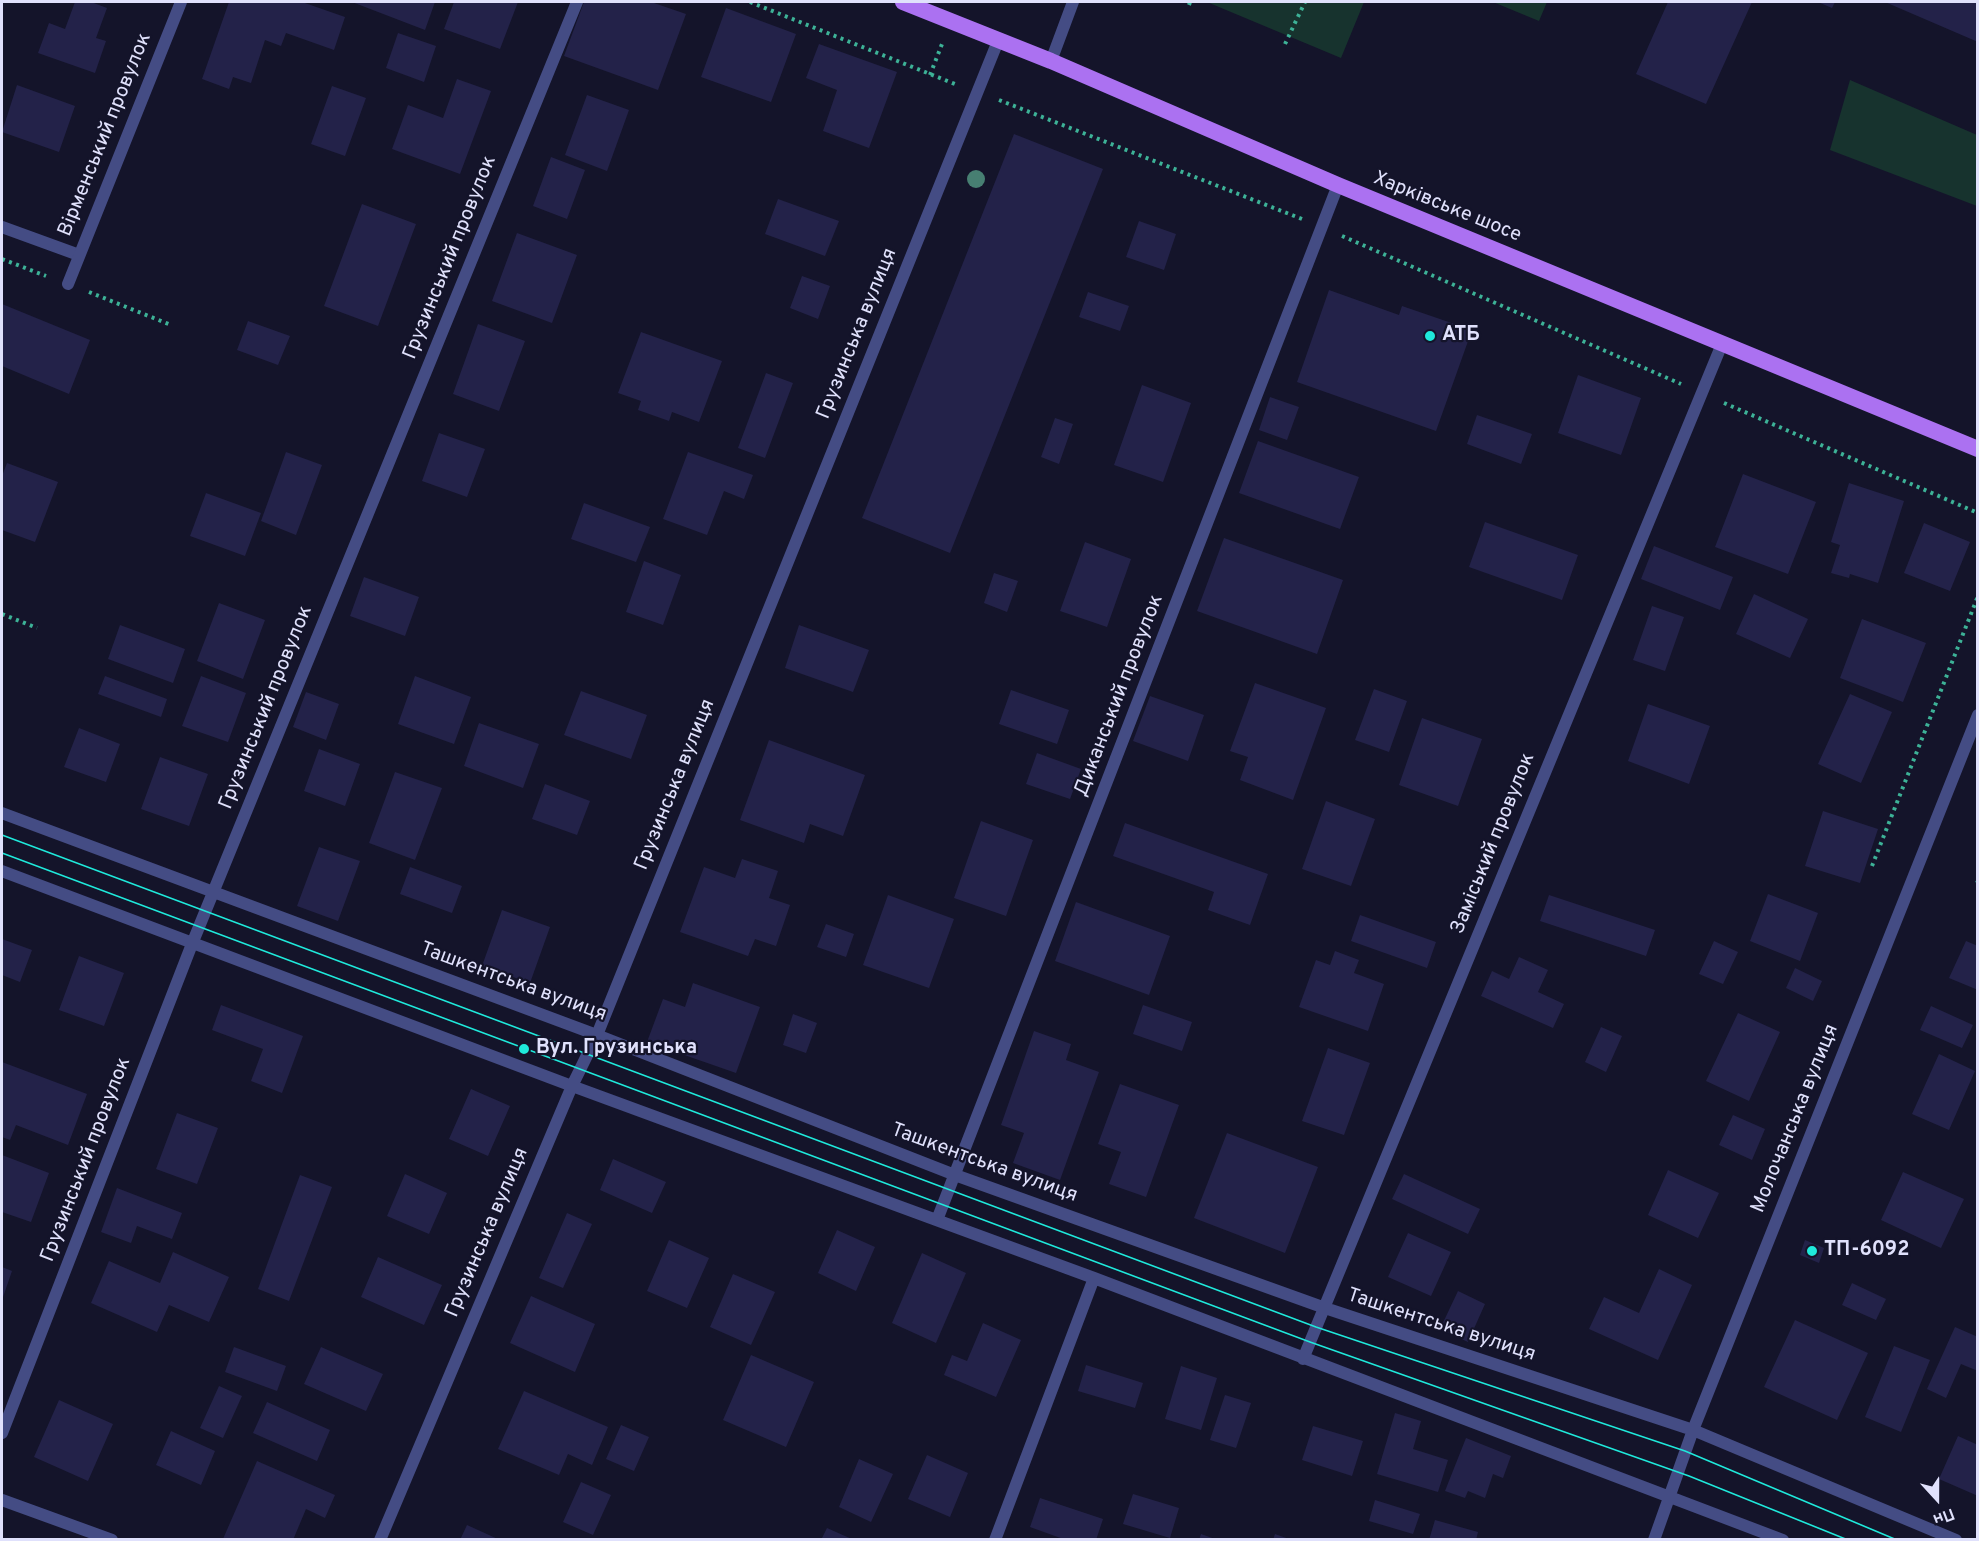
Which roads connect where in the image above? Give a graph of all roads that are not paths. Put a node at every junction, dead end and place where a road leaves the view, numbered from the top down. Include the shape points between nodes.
1 (181, 2) edge
2 (577, 2) edge
3 (903, 2) edge
4 (1073, 2) edge
5 (998, 41) junction
6 (1051, 61) junction
7 (1338, 185) junction
8 (2, 227) edge
9 (79, 255) junction
10 (68, 284) dead end
11 (1722, 344) junction
12 (1977, 448) edge
13 (1977, 715) edge
14 (2, 813) edge
15 (2, 871) edge
16 (212, 893) junction
17 (192, 944) junction
18 (597, 1035) junction
19 (572, 1086) junction
20 (955, 1175) junction
21 (937, 1220) junction
22 (1094, 1278) junction
23 (1325, 1308) junction
24 (1303, 1359) junction
25 (1693, 1430) junction
26 (2, 1433) edge
27 (1669, 1496) junction
28 (2, 1500) edge
29 (112, 1539) edge
30 (380, 1539) edge
31 (995, 1539) edge
32 (1654, 1539) edge
33 (1783, 1539) edge
34 (1956, 1539) edge

1 - 9 street, Вірменський провулок
2 - 16 street, Грузинський провулок
3 - 5 main road, Харківське шосе
4 - 6 street
5 - 6 main road, Харківське шосе
5 - 18 street, Грузинська вулиця
6 - 7 main road, Харківське шосе
7 - 11 main road, Харківське шосе
7 - 20 street, Диканський провулок
8 - 9 street
9 - 10 street, Вірменський провулок
11 - 12 main road, Харківське шосе
11 - 23 street, Заміський провулок
13 - 25 street, Молочанська вулиця
14 - 16 street, Ташкентська вулиця
15 - 17 street
16 - 17 street, Грузинський провулок
16 - 18 street, Ташкентська вулиця
17 - 19 street
17 - 26 street, Грузинський провулок
18 - 19 street, Грузинська вулиця
18 - 20 street, Ташкентська вулиця
19 - 21 street
19 - 30 street, Грузинська вулиця
20 - 21 street, Диканський провулок
20 - 23 street, Ташкентська вулиця
21 - 22 street
22 - 24 street
22 - 31 street
23 - 24 street, Заміський провулок
23 - 25 street, Ташкентська вулиця
24 - 27 street
25 - 27 street, Молочанська вулиця
25 - 34 street, Ташкентська вулиця
27 - 32 street, Молочанська вулиця
27 - 33 street
28 - 29 street

